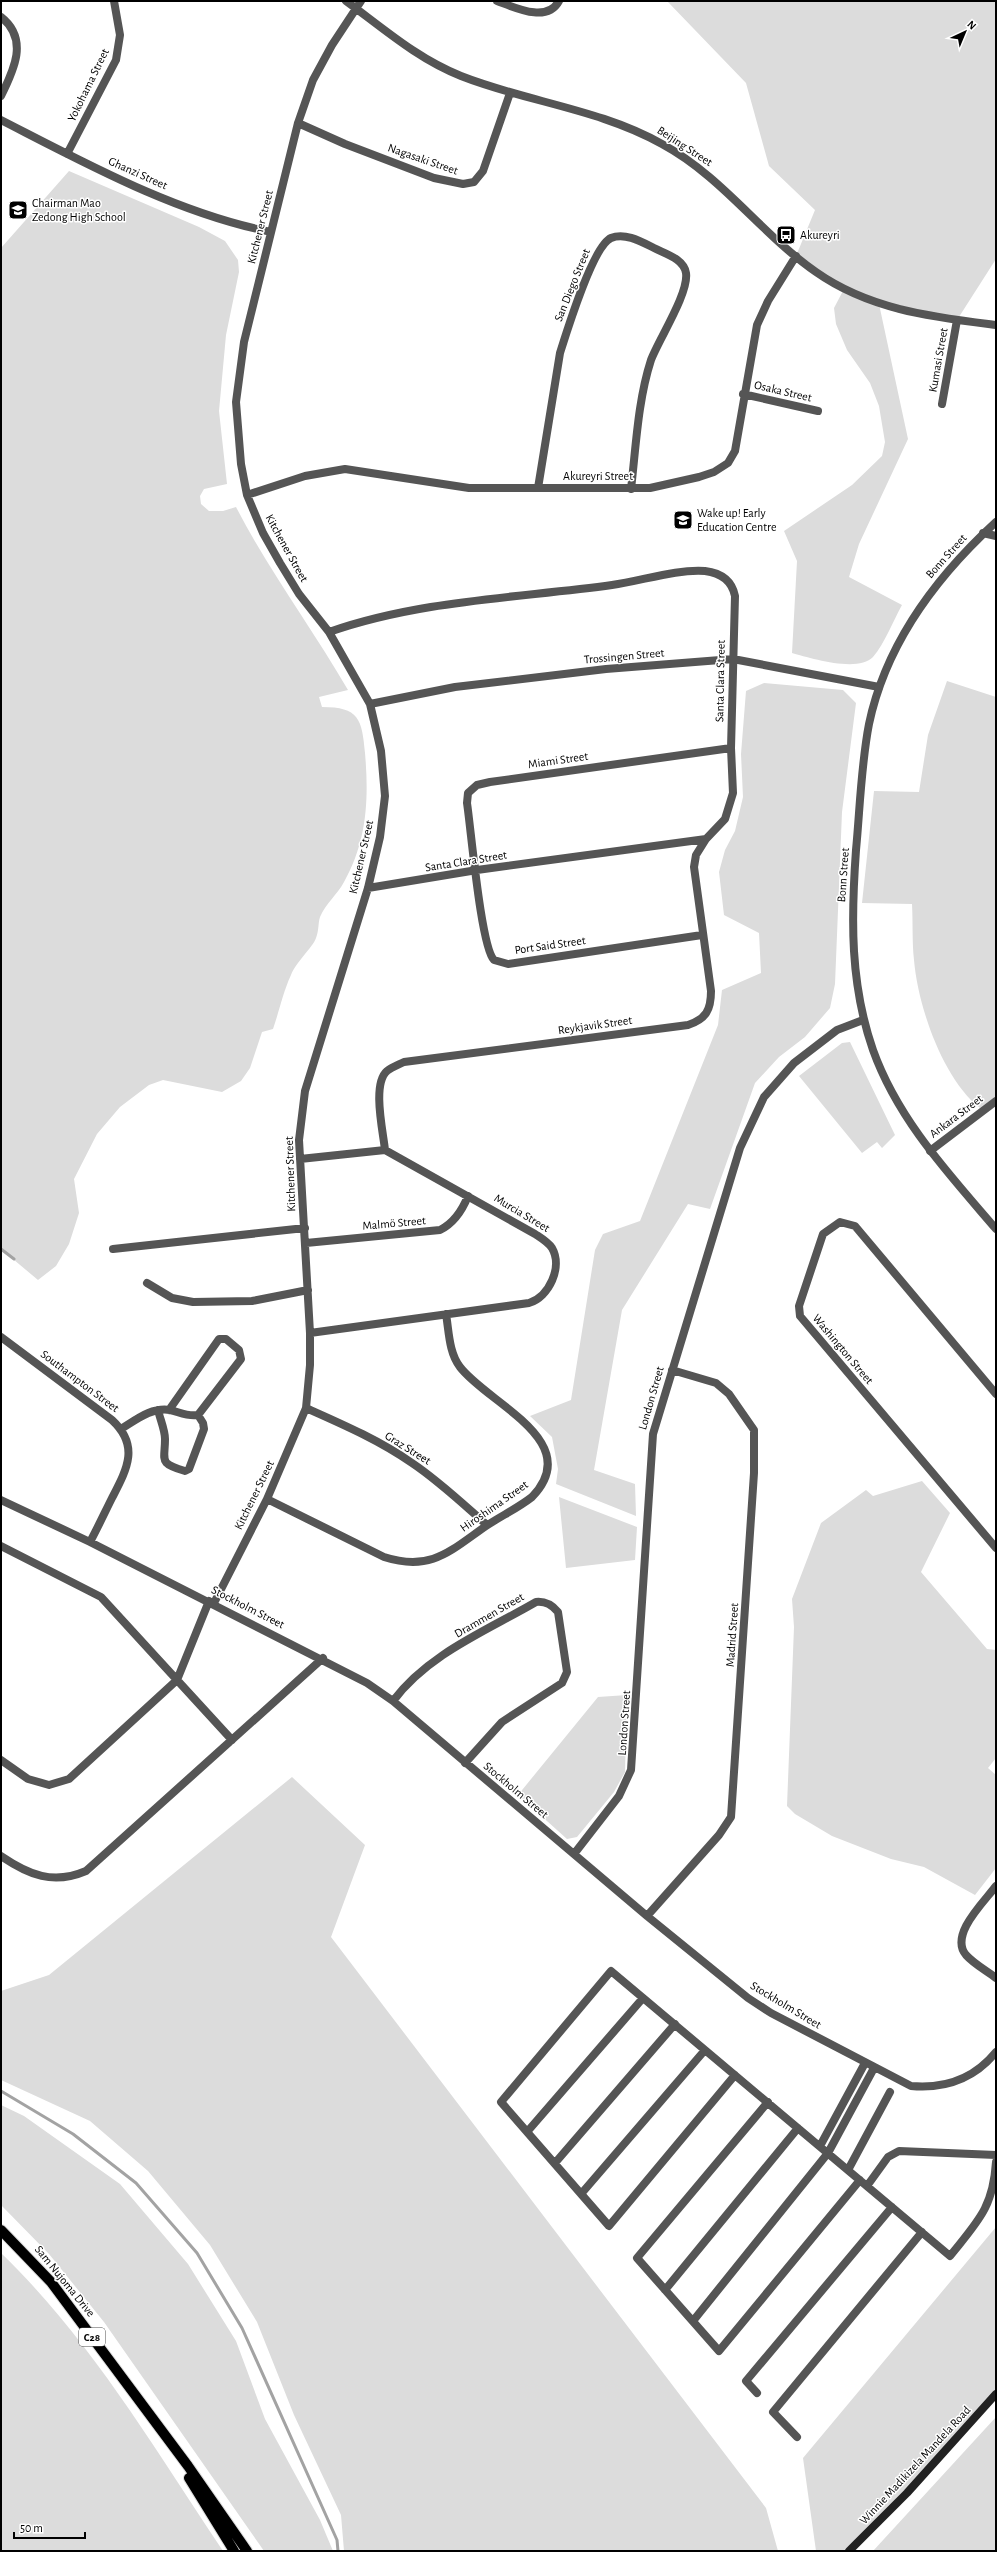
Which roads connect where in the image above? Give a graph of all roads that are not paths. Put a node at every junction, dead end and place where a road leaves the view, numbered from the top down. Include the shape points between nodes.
1 (114, 1) edge
2 (346, 1) edge
3 (498, 1) edge
4 (560, 1) edge
5 (358, 4) edge
6 (1, 17) edge
7 (510, 93) junction
8 (1, 96) edge
9 (1, 120) edge
10 (298, 123) junction
11 (67, 154) junction
12 (270, 232) junction
13 (796, 256) junction
14 (957, 320) junction
15 (996, 325) edge
16 (743, 394) junction
17 (942, 404) dead end
18 (818, 411) dead end
19 (538, 488) junction
20 (631, 489) junction
21 (247, 494) junction
22 (996, 522) edge
23 (983, 533) junction
24 (996, 536) edge
25 (329, 632) junction
26 (732, 659) junction
27 (879, 687) junction
28 (370, 704) junction
29 (731, 748) junction
30 (706, 839) junction
31 (477, 870) junction
32 (368, 888) junction
33 (702, 935) junction
34 (863, 1020) junction
35 (996, 1101) edge
36 (385, 1150) junction
37 (930, 1151) junction
38 (300, 1160) junction
39 (468, 1196) junction
40 (304, 1228) junction
41 (996, 1229) edge
42 (306, 1243) junction
43 (113, 1249) dead end
44 (147, 1283) dead end
45 (308, 1290) junction
46 (446, 1314) junction
47 (310, 1333) junction
48 (1, 1337) edge
49 (672, 1370) junction
50 (996, 1394) edge
51 (306, 1408) junction
52 (158, 1410) junction
53 (168, 1410) junction
54 (198, 1415) junction
55 (121, 1429) junction
56 (267, 1499) junction
57 (1, 1500) edge
58 (487, 1525) junction
59 (90, 1542) junction
60 (1, 1546) edge
61 (996, 1548) edge
62 (211, 1602) junction
63 (323, 1658) junction
64 (177, 1680) junction
65 (393, 1701) junction
66 (232, 1740) junction
67 (1, 1760) edge
68 (465, 1763) junction
69 (574, 1854) junction
70 (1, 1856) edge
71 (996, 1886) edge
72 (647, 1916) junction
73 (996, 1978) edge
74 (643, 1998) junction
75 (675, 2024) junction
76 (705, 2050) junction
77 (996, 2052) edge
78 (865, 2063) junction
79 (874, 2068) junction
80 (735, 2075) junction
81 (890, 2092) dead end
82 (768, 2102) junction
83 (798, 2128) junction
84 (527, 2132) junction
85 (820, 2146) junction
86 (828, 2153) junction
87 (996, 2155) edge
88 (996, 2162) edge
89 (555, 2163) junction
90 (848, 2170) junction
91 (860, 2180) junction
92 (867, 2186) junction
93 (581, 2194) junction
94 (892, 2207) junction
95 (1, 2230) edge
96 (922, 2232) junction
97 (665, 2290) junction
98 (693, 2321) junction
99 (757, 2393) dead end
100 (996, 2394) edge
101 (797, 2437) dead end
102 (175, 2450) junction
103 (234, 2551) edge
104 (247, 2551) edge
105 (849, 2551) edge

1 - 11 street, Yokohama Street via 120,35 116,60
2 - 5 street, Beijing Street
3 - 4 street via 525,10 546,12 553,10
5 - 7 street, Beijing Street via 386,33 427,59 463,77
5 - 10 street, Kitchener Street via 313,80
6 - 8 street via 15,35 18,57
7 - 10 street, Nagasaki Street via 484,171 474,182 463,184 434,178
7 - 13 street, Beijing Street via 602,118 662,144 717,182
9 - 11 street, Ghanzi Street
10 - 12 street, Kitchener Street
11 - 12 street, Ghanzi Street via 162,198 224,220
12 - 21 street, Kitchener Street via 244,342 236,402 241,464
13 - 14 street, Beijing Street via 815,272 857,296 911,312
13 - 16 street, Akureyri Street via 768,301 757,325
14 - 15 street, Beijing Street
14 - 17 street, Kumasi Street
16 - 18 street, Osaka Street
16 - 20 street, Akureyri Street via 738,435 728,463 699,478 650,488
19 - 20 street, Akureyri Street
19 - 20 street, San Diego Street via 560,353 566,333 599,249 610,238 621,236 638,240 675,258 686,272 685,286 646,378
19 - 21 street, Akureyri Street via 469,488 345,469 305,476
21 - 25 street, Kitchener Street via 262,533 299,594
22 - 23 street, Bonn Street
23 - 24 street
23 - 27 street, Bonn Street via 939,580 918,611 893,654
25 - 26 street, Santa Clara Street via 366,621 466,601 614,585 704,571 720,575 733,587 735,596
25 - 28 street, Kitchener Street
26 - 27 street, Trossingen Street
26 - 28 street, Trossingen Street via 606,669 470,686
26 - 29 street, Santa Clara Street
27 - 34 street, Bonn Street via 863,766 852,926 855,975
28 - 32 street, Kitchener Street via 381,751 385,796 380,837
29 - 30 street, Santa Clara Street via 733,793 729,810 721,824
29 - 31 street, Miami Street via 477,785 468,793 467,803
30 - 31 street, Santa Clara Street
30 - 33 street, Reykjavik Street via 696,855 694,866
31 - 32 street, Santa Clara Street
31 - 33 street, Port Said Street via 484,936 492,957 498,962 508,964
32 - 38 street, Kitchener Street via 305,1091 299,1140
33 - 36 street, Reykjavik Street via 711,999 709,1011 701,1020 688,1024 404,1062 386,1072 379,1085
34 - 37 street, Bonn Street via 887,1084
34 - 49 street, London Street via 837,1030 802,1056 773,1085 754,1114 740,1148
35 - 37 street, Ankara Street
36 - 38 street
36 - 39 street, Murcia Street
37 - 41 street, Bonn Street
38 - 40 street, Kitchener Street
39 - 42 street, Malmö Street via 464,1208 454,1220 434,1232
39 - 46 street, Murcia Street via 547,1242 555,1259 554,1271 551,1283 533,1302
40 - 42 street, Kitchener Street
40 - 43 street
42 - 45 street, Kitchener Street
44 - 45 street via 172,1298 194,1302 252,1301
45 - 47 street, Kitchener Street
46 - 47 street, Murcia Street
46 - 58 street, Hiroshima Street via 451,1346 460,1367 536,1433 546,1449 548,1464 538,1491 527,1501
47 - 51 street, Kitchener Street
48 - 55 street, Southampton Street via 97,1408
49 - 69 street, London Street via 652,1443 634,1760 627,1784 620,1796
49 - 72 street, Madrid Street via 716,1383 725,1390 754,1430 755,1453 731,1817 720,1835
50 - 61 street, Washington Street via 855,1226 840,1222 823,1234 799,1306 800,1316
51 - 56 street, Kitchener Street
51 - 58 street, Graz Street via 352,1428 406,1459 434,1479
52 - 53 street
52 - 54 street via 165,1439 162,1456 164,1460 185,1471 189,1468 204,1428
52 - 55 street via 148,1412
53 - 54 street
53 - 54 street via 219,1339 226,1338 239,1350 240,1359
55 - 59 street, Southampton Street via 127,1441 128,1466
56 - 58 street, Hiroshima Street via 384,1557 409,1563 434,1560
56 - 62 street, Kitchener Street
57 - 59 street, Stockholm Street
59 - 62 street, Stockholm Street
60 - 64 street via 101,1597
62 - 63 street, Stockholm Street
62 - 64 street, Kitchener Street
63 - 65 street, Stockholm Street
63 - 66 street
64 - 66 street
64 - 67 street via 69,1779 50,1786 28,1779
65 - 68 street, Stockholm Street
65 - 68 street, Drammen Street via 431,1662 536,1602 553,1607 558,1612 566,1678 502,1722
66 - 70 street via 86,1871 63,1878 35,1876
68 - 69 street, Stockholm Street
69 - 72 street, Stockholm Street
71 - 73 street via 967,1923 961,1937 967,1956
72 - 78 street, Stockholm Street via 748,1998
74 - 75 street
74 - 84 street
74 - 84 street via 611,1971 501,2102
75 - 76 street
75 - 89 street
76 - 80 street
76 - 93 street
77 - 79 street, Stockholm Street via 979,2069 965,2078 931,2088 912,2086
78 - 79 street, Stockholm Street
78 - 85 street
79 - 86 street
80 - 82 street
80 - 93 street via 609,2226
81 - 90 street
82 - 83 street
82 - 97 street via 637,2258
83 - 85 street
83 - 97 street
84 - 89 street
85 - 86 street
86 - 90 street
86 - 98 street
87 - 92 street via 899,2151 888,2157
88 - 96 street via 994,2188 988,2205 982,2217 950,2256
89 - 93 street
90 - 91 street
91 - 92 street
91 - 98 street via 719,2351
92 - 94 street
94 - 96 street
94 - 99 street via 746,2381
95 - 102 main road, Sam Nujoma Drive / C28 via 52,2282
96 - 101 street via 774,2412
97 - 98 street
100 - 105 main road, Winnie Madikizela Mandela Road via 907,2493
102 - 103 main road, Sam Nujoma Drive / C28 via 183,2469
102 - 104 main road, Sam Nujoma Drive / C28

